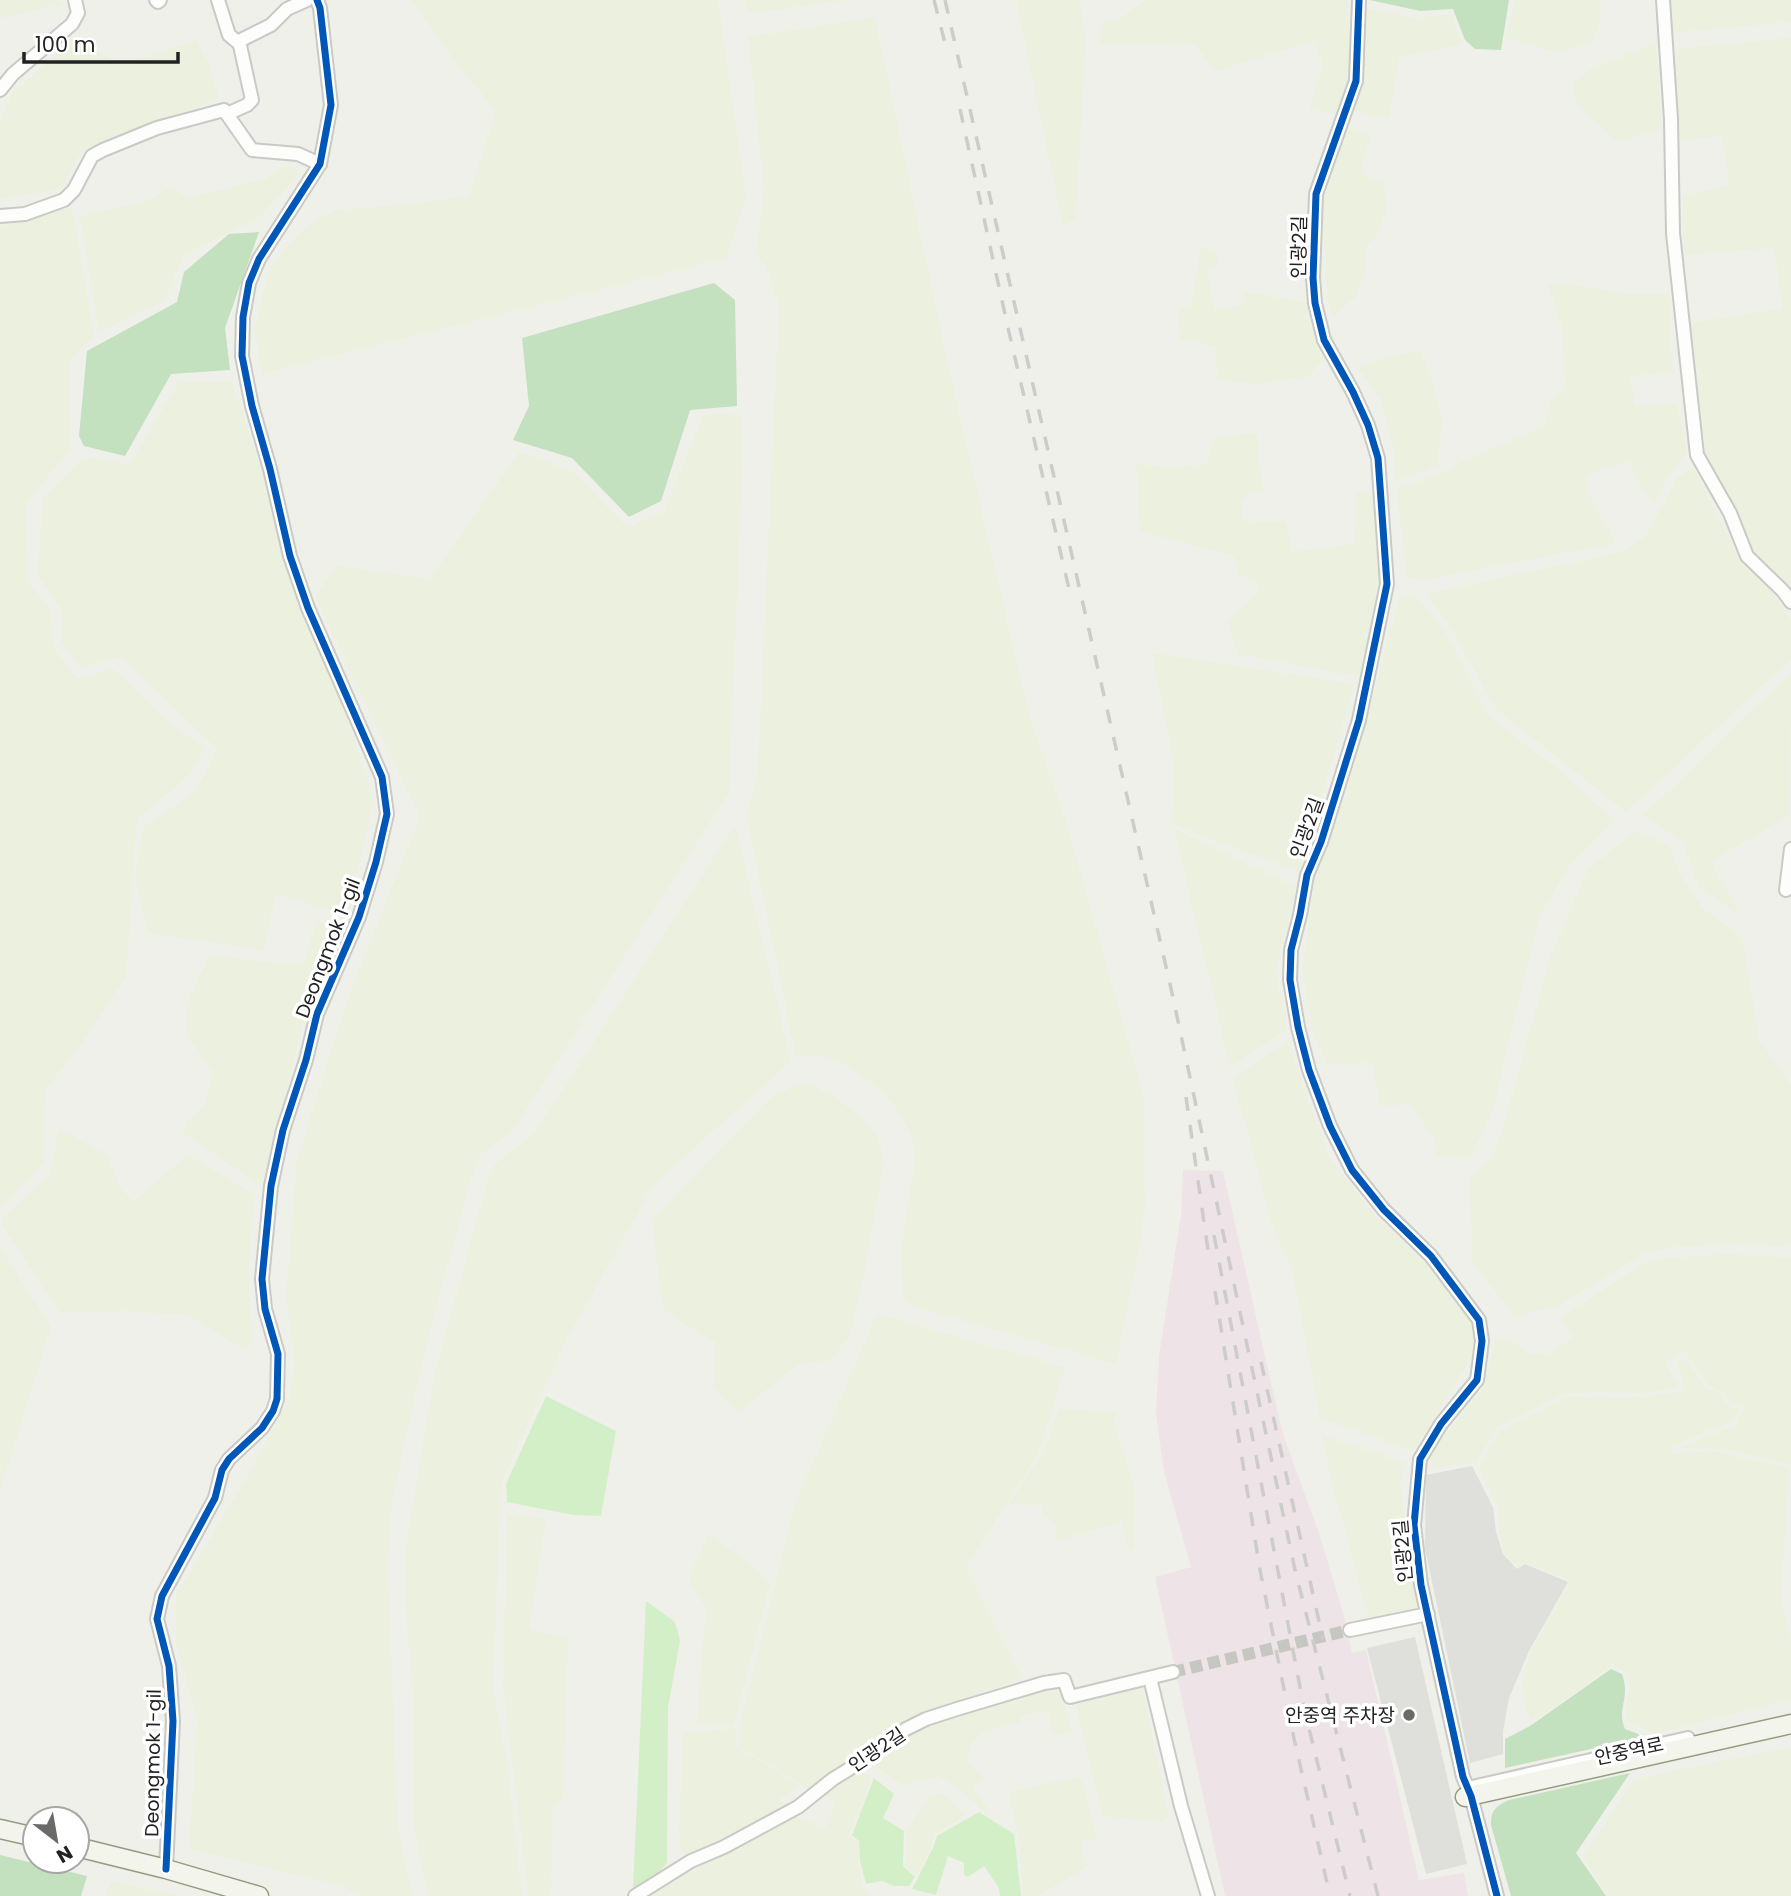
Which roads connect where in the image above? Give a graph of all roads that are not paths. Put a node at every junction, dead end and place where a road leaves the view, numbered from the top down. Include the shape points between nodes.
1 (75, 0) edge
2 (218, 0) edge
3 (307, 0) edge
4 (317, 0) edge
5 (1359, 0) edge
6 (1663, 0) edge
7 (240, 44) junction
8 (0, 90) edge
9 (227, 114) junction
10 (320, 164) junction
11 (0, 216) edge
12 (1791, 602) edge
13 (1791, 849) edge
14 (1786, 890) dead end
15 (1428, 1614) junction
16 (1350, 1630) tunnel mouth
17 (1173, 1672) tunnel mouth
18 (1150, 1678) junction
19 (1791, 1714) edge
20 (1791, 1724) edge
21 (1709, 1734) joint
22 (1468, 1794) junction
23 (0, 1829) edge
24 (21, 1834) edge
25 (91, 1850) edge
26 (166, 1869) junction
27 (259, 1896) edge
28 (635, 1896) edge
29 (1208, 1896) edge
30 (1489, 1896) edge
31 (1497, 1896) edge

1 - 8 street via 78,13 72,24
2 - 7 street via 229,35
3 - 7 street
4 - 10 street, Deongmok 1-gil via 331,105
5 - 15 street, 인광2길 via 1356,81 1316,194 1313,278 1324,340 1368,425 1378,458 1387,584 1359,720 1307,875 1291,950 1290,980 1309,1070 1353,1170 1384,1210 1431,1256 1479,1320 1482,1340 1477,1380 1420,1459 1414,1525
6 - 12 street via 1673,233 1697,455 1730,513 1747,556
7 - 9 street via 252,100
9 - 10 street via 252,150 298,153
9 - 11 street via 224,110 157,128 103,150 92,156 64,200 25,214
10 - 26 street, Deongmok 1-gil via 259,259 249,283 242,356 290,556 382,776 387,814 359,917 317,1014 271,1186 262,1279 278,1354 277,1399 262,1428 222,1471 215,1497 162,1596 157,1619 169,1666 173,1721
13 - 14 street
15 - 16 street
15 - 22 street, 인광2길
17 - 18 street, 인광2길
18 - 28 street, 인광2길 via 1070,1697 1064,1680 1044,1683 926,1719 798,1807 691,1861
18 - 29 street
19 - 21 street, 안중역로
20 - 22 street
21 - 22 street, 안중역로
22 - 30 street
22 - 31 street
23 - 24 street
25 - 26 street
26 - 27 street

